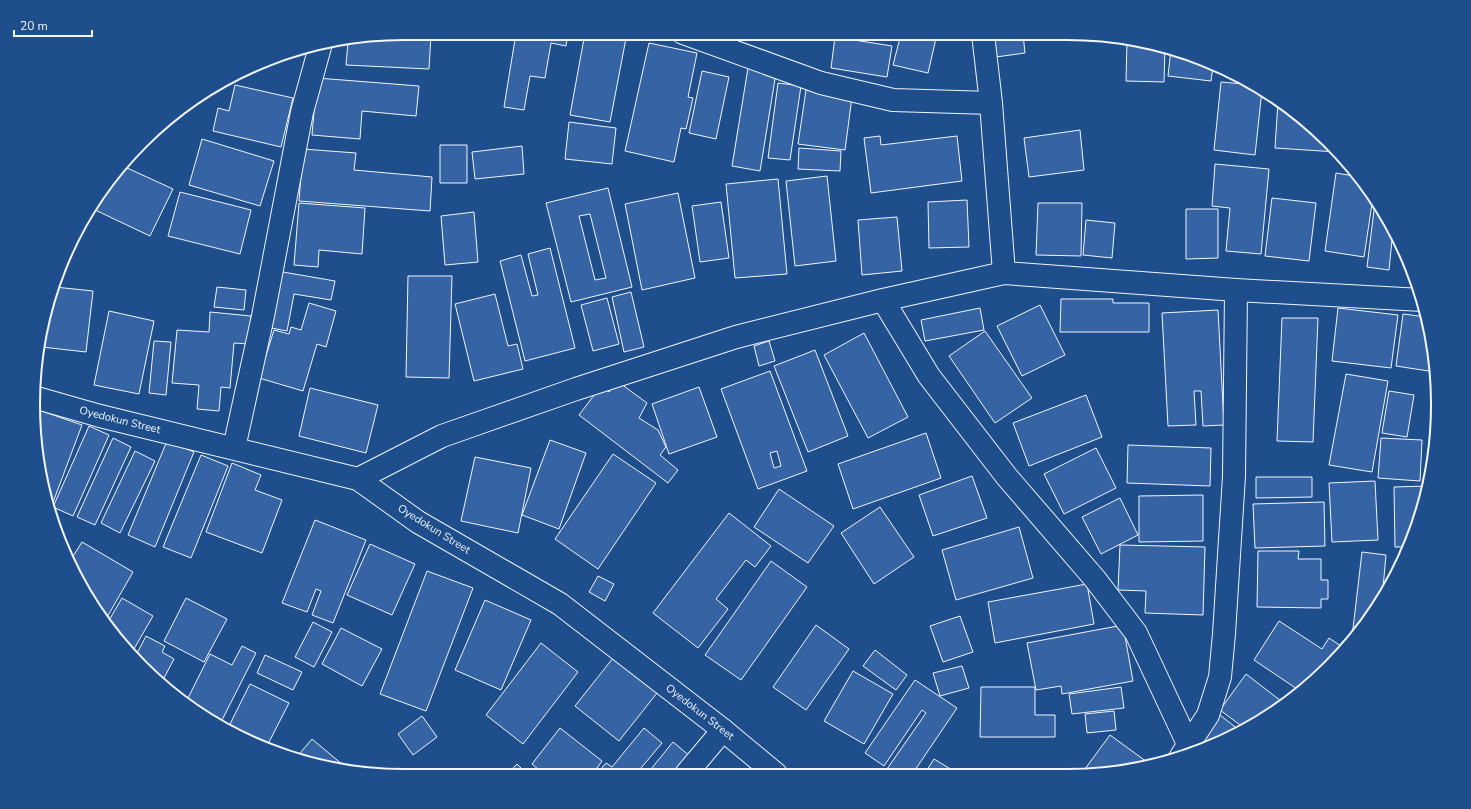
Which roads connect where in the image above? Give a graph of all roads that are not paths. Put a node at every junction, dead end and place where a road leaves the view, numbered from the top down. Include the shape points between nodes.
1 (703, 40) edge
2 (984, 40) edge
3 (319, 50) edge
4 (991, 103) junction
5 (1004, 273) junction
6 (1236, 290) junction
7 (883, 300) junction
8 (1416, 300) edge
9 (40, 399) edge
10 (234, 448) junction
11 (358, 479) junction
12 (723, 730) junction
13 (1186, 749) edge
14 (1183, 750) edge
15 (690, 769) edge
16 (770, 769) edge

1 - 4 street via 821,82 893,100
2 - 4 street
3 - 10 street via 302,112 263,316
4 - 5 street
5 - 6 street
5 - 7 street
6 - 8 street
6 - 13 street via 1234,476 1220,676 1208,715
7 - 11 street via 736,337 576,389 442,436
7 - 14 street via 929,376 1007,477 1095,579 1136,633
9 - 10 street, Oyedokun Street
10 - 11 street, Oyedokun Street
11 - 12 street, Oyedokun Street via 418,522 560,604
12 - 15 street
12 - 16 street, Oyedokun Street

